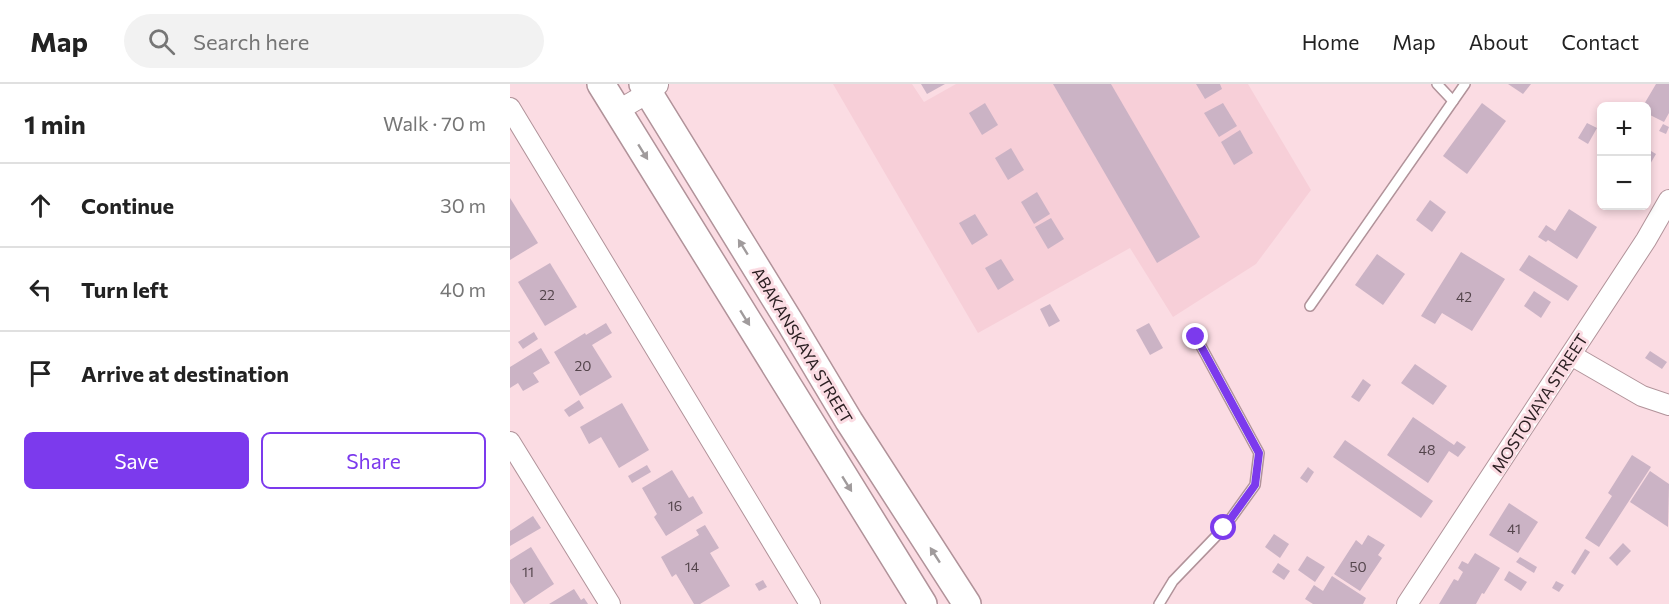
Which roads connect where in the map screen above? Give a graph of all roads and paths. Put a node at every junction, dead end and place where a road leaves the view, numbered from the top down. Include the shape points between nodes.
1 (601, 84) edge
2 (1437, 84) edge
3 (1465, 84) edge
4 (650, 87) edge
5 (1453, 101) junction
6 (510, 108) edge
7 (617, 111) junction
8 (1669, 200) edge
9 (1310, 306) dead end
10 (1196, 337) dead end
11 (1570, 355) junction
12 (1669, 405) edge
13 (510, 442) edge
14 (610, 604) edge
15 (810, 604) edge
16 (922, 604) edge
17 (967, 604) edge
18 (1159, 604) edge
19 (1407, 604) edge

1 - 7 main road
2 - 5 lane
3 - 5 lane
4 - 7 street
17 -> 4 main road, ABAKANSKAYA STREET via 849,421
5 - 9 lane
6 - 15 street
7 -> 16 main road
8 - 11 street, MOSTOVAYA STREET
10 - 18 lane via 1259,453 1255,485 1224,528 1173,581
11 - 12 street via 1642,396
11 - 19 street, MOSTOVAYA STREET
13 - 14 street

